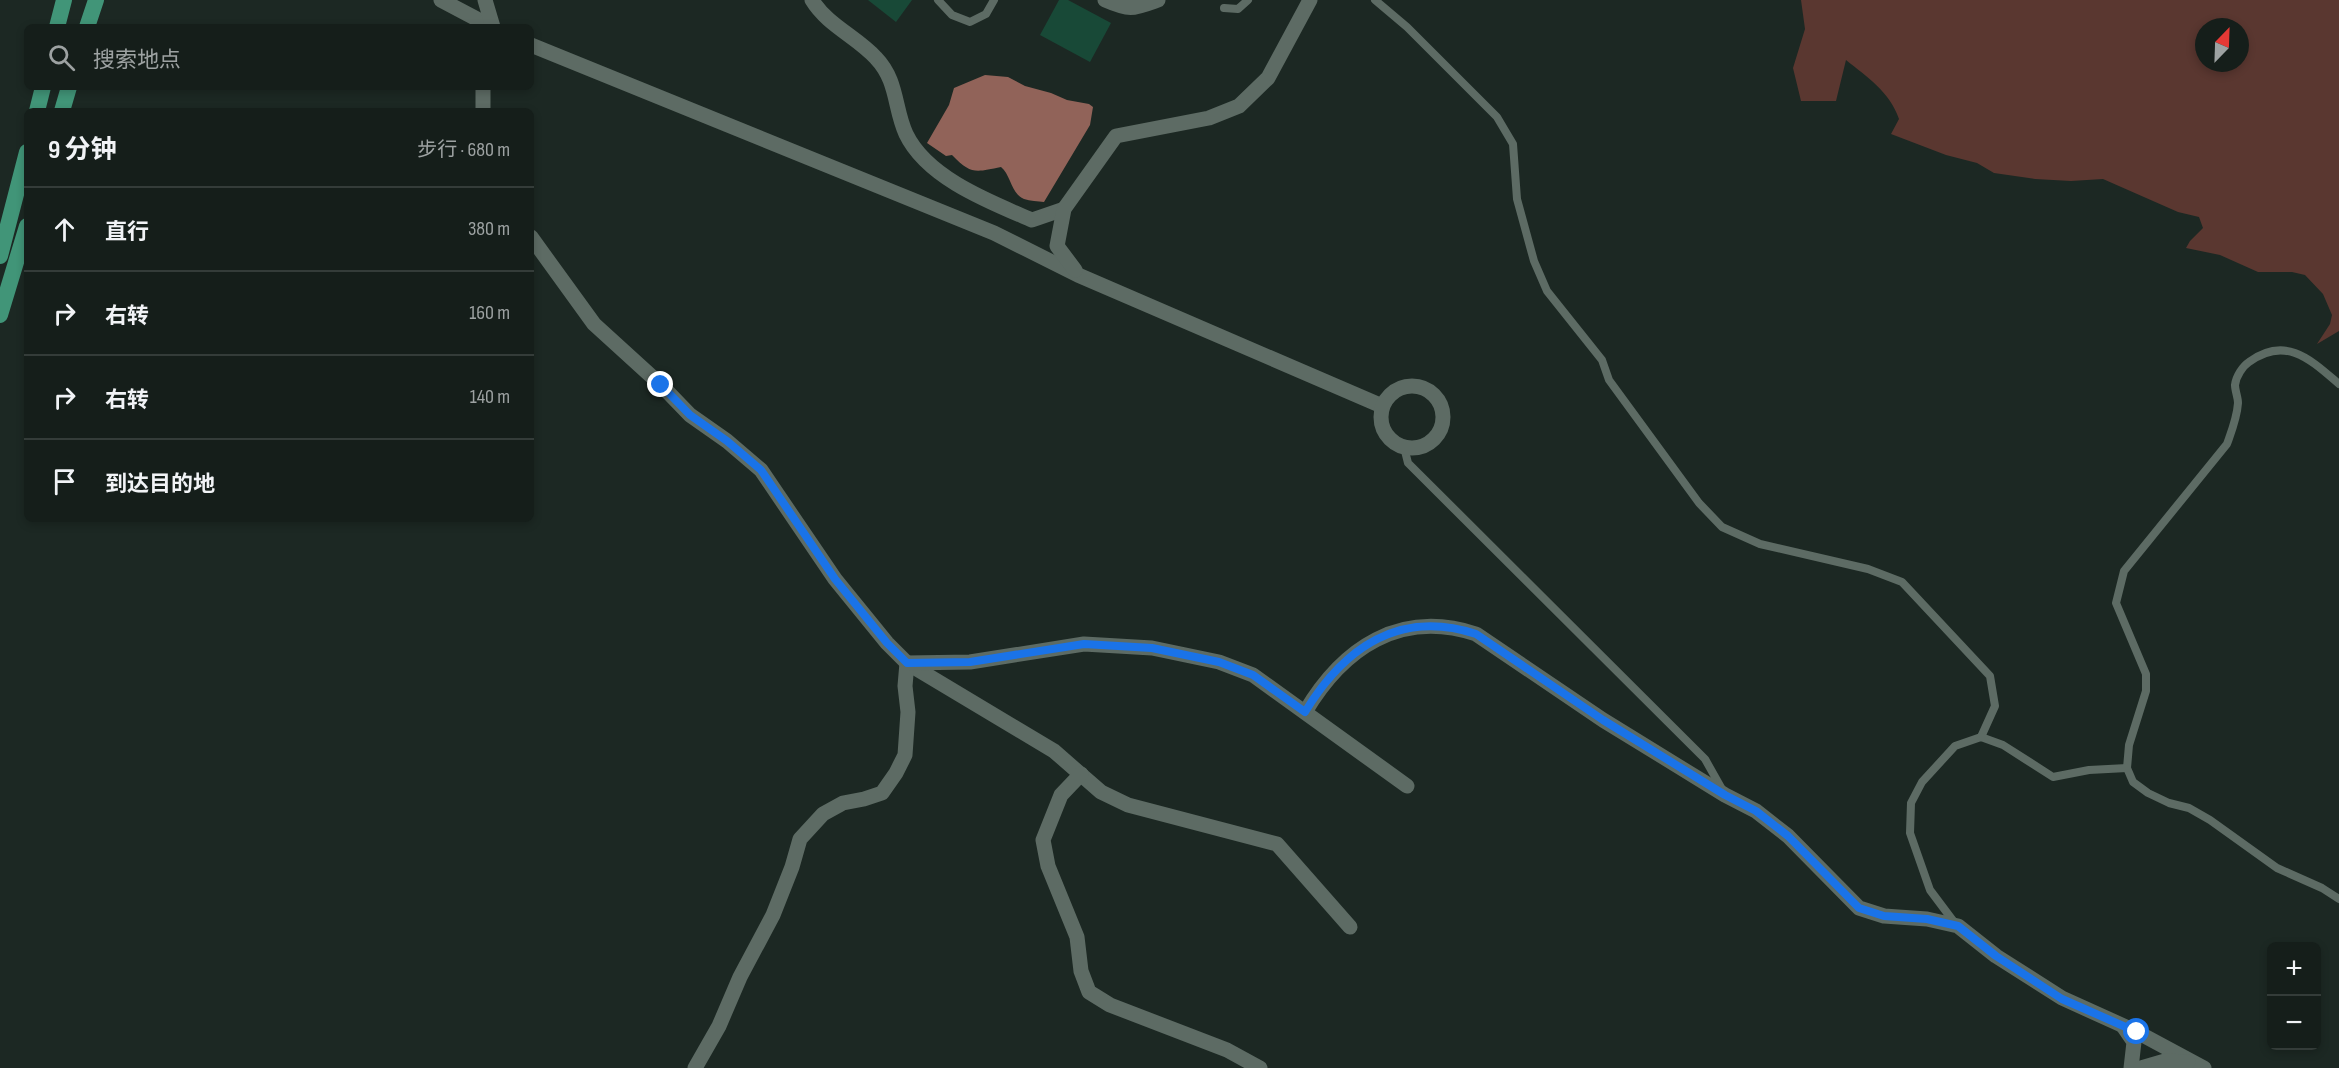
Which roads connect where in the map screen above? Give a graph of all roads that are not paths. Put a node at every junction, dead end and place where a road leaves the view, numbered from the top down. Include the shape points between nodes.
1 (64, 0) edge
2 (96, 0) edge
3 (441, 0) edge
4 (485, 0) edge
5 (812, 0) edge
6 (938, 0) edge
7 (994, 0) edge
8 (1105, 0) edge
9 (1158, 0) edge
10 (1248, 0) edge
11 (1310, 0) edge
12 (1375, 0) edge
13 (1224, 8) dead end
14 (58, 24) edge
15 (88, 24) edge
16 (486, 24) edge
17 (491, 24) edge
18 (534, 46) edge
19 (42, 90) edge
20 (68, 90) edge
21 (483, 90) edge
22 (38, 108) edge
23 (63, 108) edge
24 (483, 108) edge
25 (24, 164) edge
26 (1064, 209) junction
27 (24, 236) edge
28 (534, 241) edge
29 (0, 256) edge
30 (1078, 275) junction
31 (0, 315) edge
32 (2339, 384) edge
33 (1382, 406) junction
34 (1404, 447) junction
35 (907, 663) junction
36 (1305, 712) junction
37 (1981, 736) junction
38 (2127, 768) junction
39 (1082, 774) junction
40 (1407, 786) dead end
41 (1725, 795) junction
42 (2339, 899) edge
43 (1958, 926) junction
44 (1350, 927) dead end
45 (2123, 1026) junction
46 (2198, 1065) edge
47 (695, 1068) edge
48 (1260, 1068) edge
49 (2131, 1068) edge
50 (2141, 1068) edge

1 - 14 main road
2 - 15 main road
3 - 16 street
4 - 17 street
5 - 26 street via 819,11 877,58 893,85 906,133 919,154 948,179 1032,220
6 - 7 lane via 952,15 970,22 986,14
8 - 9 street via 1134,9
10 - 13 lane via 1238,9
11 - 26 street via 1268,78 1239,106 1209,118 1116,136
12 - 37 lane via 1497,117 1512,144 1517,199 1534,261 1547,291 1602,360 1609,380 1699,503 1722,526 1760,544 1868,569 1902,582 1990,676 1995,706
18 - 30 street via 994,233
19 - 22 main road
20 - 23 main road
21 - 24 street
25 - 29 main road
26 - 30 street via 1057,246
27 - 31 main road
28 - 35 street via 594,324 690,415 761,470 835,579
30 - 33 street
32 - 38 lane via 2299,354 2279,349 2259,355 2243,366 2235,384 2235,424 2227,444 2124,571 2116,603 2146,674 2146,691 2129,745
33 - 34 street via 1380,416 1387,436
33 - 34 street via 1395,390 1415,386 1434,394 1440,403 1443,423 1433,441 1424,446
34 - 41 lane via 1408,463 1705,759
35 - 36 street via 970,662 1084,644 1152,648 1219,662 1253,675
35 - 39 street via 1054,751
35 - 47 street via 908,712 905,754 900,764 882,793 843,803 823,814 800,839 773,915
36 - 40 street
36 - 41 street via 1320,688 1353,654 1383,635 1408,628 1457,628 1476,634 1603,720
37 - 38 lane via 2054,777
37 - 43 lane via 1955,746 1922,782 1911,803 1910,833 1930,890
38 - 42 lane via 2133,782 2148,793 2210,819 2277,868
39 - 44 street via 1101,792 1128,805 1277,844
39 - 48 street via 1061,795 1043,840 1048,867 1077,937 1081,971 1089,992 1110,1005 1227,1050
41 - 43 street via 1756,811 1788,836 1859,908 1884,916
43 - 45 street via 2062,999
45 - 46 street
45 - 49 street via 2134,1042
46 - 50 street via 2165,1061

